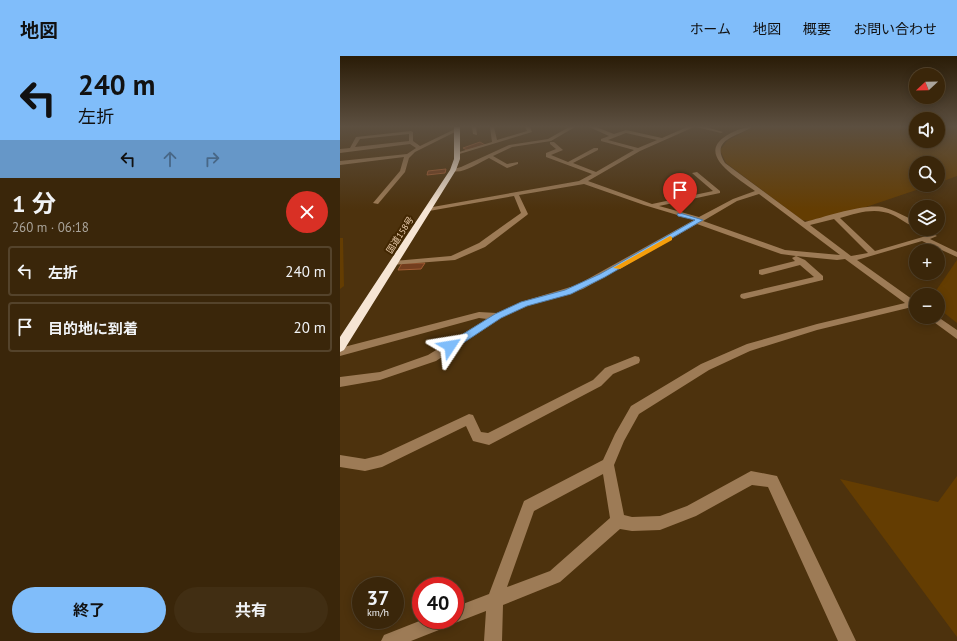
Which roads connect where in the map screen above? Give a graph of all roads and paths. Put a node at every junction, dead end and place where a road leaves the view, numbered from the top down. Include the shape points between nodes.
1 (458, 154) edge
2 (492, 154) edge
3 (551, 154) edge
4 (585, 154) edge
5 (631, 154) edge
6 (717, 154) edge
7 (409, 155) joint
8 (488, 156) junction
9 (340, 163) edge
10 (516, 163) dead end
11 (566, 163) junction
12 (558, 166) dead end
13 (453, 170) junction
14 (695, 173) dead end
15 (597, 174) junction
16 (585, 182) junction
17 (759, 192) junction
18 (516, 195) junction
19 (376, 203) dead end
20 (654, 205) junction
21 (430, 209) junction
22 (835, 217) junction
23 (699, 221) junction
24 (909, 221) edge
25 (804, 225) junction
26 (933, 236) edge
27 (923, 239) junction
28 (790, 253) junction
29 (873, 253) junction
30 (957, 255) edge
31 (848, 257) junction
32 (802, 262) junction
33 (394, 263) junction
34 (762, 272) dead end
35 (744, 296) dead end
36 (909, 301) edge
37 (909, 306) edge
38 (498, 316) junction
39 (942, 324) edge
40 (957, 335) edge
41 (340, 347) edge
42 (340, 352) edge
43 (635, 360) dead end
44 (340, 382) edge
45 (340, 461) edge
46 (608, 465) junction
47 (618, 521) junction
48 (495, 599) junction
49 (464, 611) edge
50 (420, 629) edge
51 (390, 641) edge
52 (493, 641) edge
53 (847, 641) edge

1 - 13 highway, 国道158号
2 - 8 street
3 - 11 street via 548,156
4 - 11 street
5 - 15 street
6 - 17 street via 723,164
7 - 9 street
7 - 19 street via 403,171
8 - 10 street via 507,166
8 - 13 street via 462,169
11 - 12 street
11 - 15 street
13 - 21 highway, 国道158号
14 - 20 street via 718,192
15 - 16 street
16 - 18 street
16 - 20 street
17 - 23 street via 735,200
17 - 25 street
18 - 21 street
18 - 33 street via 525,214 482,245 452,258
20 - 23 street
21 - 33 highway, 国道158号
22 - 24 street via 878,209 895,213
22 - 25 street
22 - 29 street
23 - 28 street
23 - 38 street via 580,287 524,304
25 - 31 street
26 - 27 street
27 - 29 street
27 - 30 street
28 - 31 street
28 - 32 street
29 - 31 street
31 - 36 street
32 - 34 street
32 - 35 street via 820,278
33 - 41 highway, 国道158号
37 - 46 street via 817,327 747,348 705,367 635,410 619,438
38 - 42 street via 479,315
38 - 44 street via 432,358 380,376
39 - 40 street
43 - 45 street via 608,371 597,383 489,439 477,437 469,419 382,461 365,465
46 - 47 street
46 - 48 street via 529,506
47 - 48 street via 556,577
47 - 53 street via 632,524 660,523 691,511 751,478 772,481
48 - 49 street
48 - 52 street
50 - 51 street

